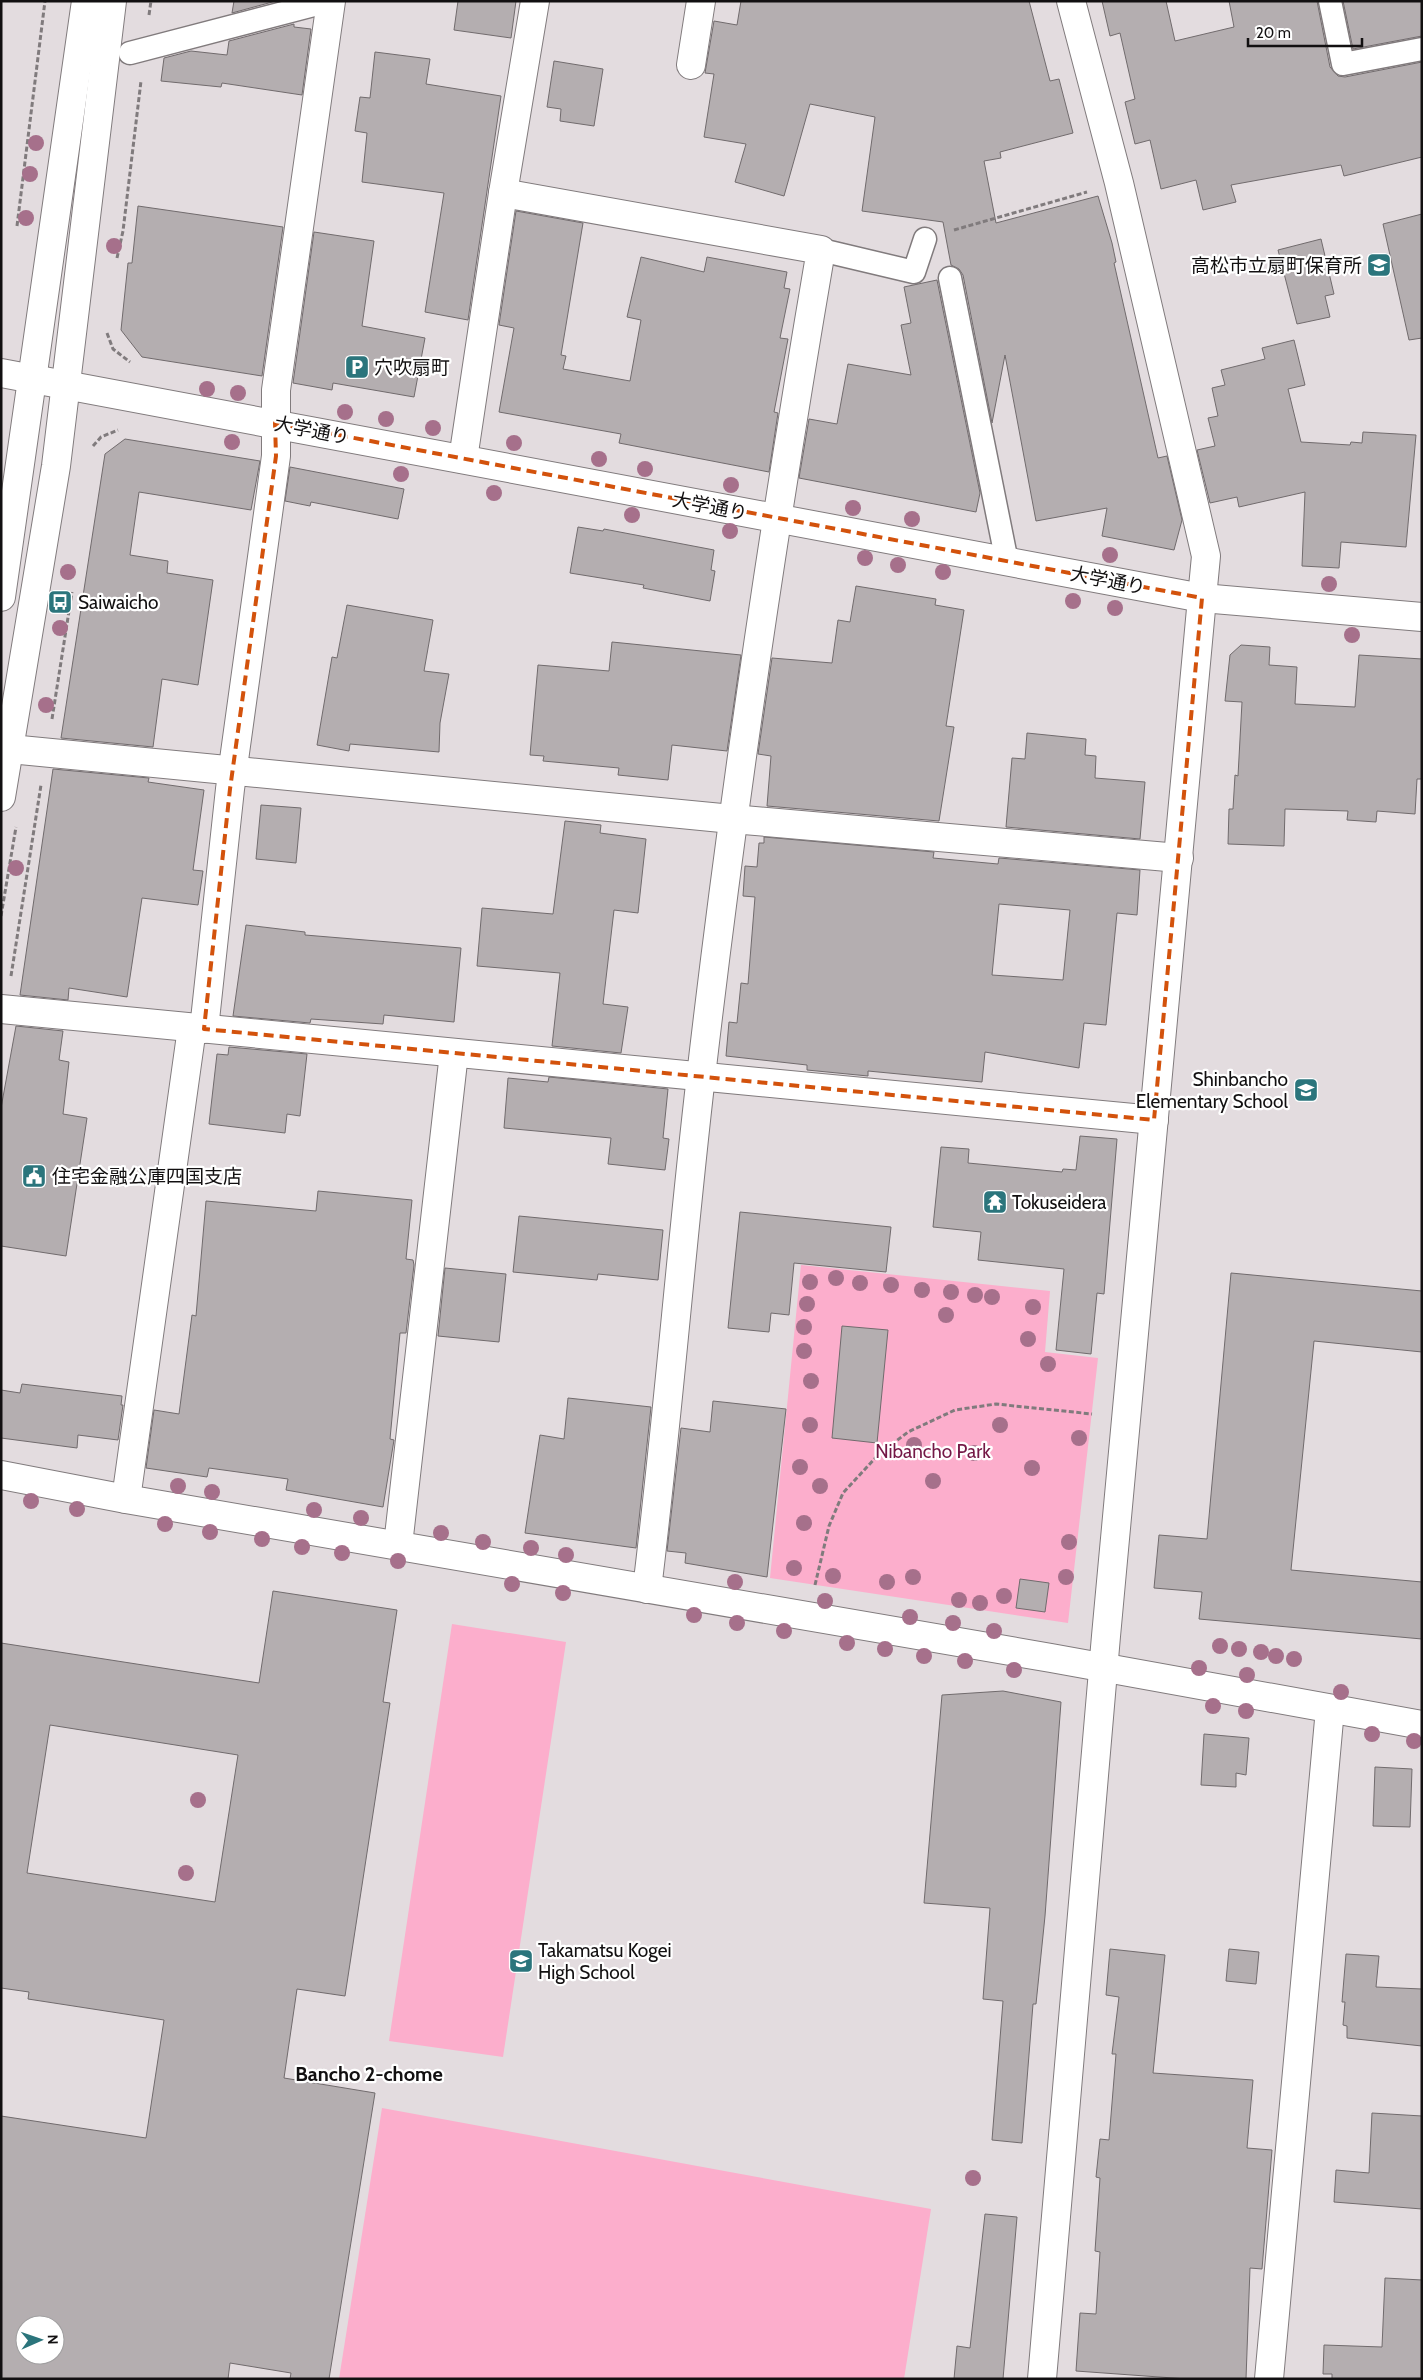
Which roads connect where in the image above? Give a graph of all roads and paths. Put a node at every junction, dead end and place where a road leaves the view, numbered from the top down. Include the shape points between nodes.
1 (45, 1) edge
2 (86, 1) edge
3 (112, 1) edge
4 (151, 1) edge
5 (330, 1) edge
6 (536, 1) edge
7 (701, 1) edge
8 (1071, 1) edge
9 (1330, 1) edge
10 (1422, 49) edge
11 (137, 51) junction
12 (691, 65) dead end
13 (1119, 183) junction
14 (503, 193) junction
15 (17, 229) dead end
16 (924, 239) joint
17 (821, 250) junction
18 (116, 267) dead end
19 (950, 278) dead end
20 (1, 372) edge
21 (33, 379) junction
22 (65, 384) junction
23 (275, 423) junction
24 (463, 459) junction
25 (777, 519) junction
26 (1007, 562) junction
27 (1, 597) edge
28 (1202, 598) junction
29 (1422, 617) edge
30 (66, 631) dead end
31 (10, 749) junction
32 (46, 753) junction
33 (233, 770) junction
34 (1, 797) edge
35 (732, 819) junction
36 (1179, 858) junction
37 (3, 1009) edge
38 (198, 1028) junction
39 (454, 1053) junction
40 (701, 1077) junction
41 (1154, 1120) junction
42 (1100, 1415) dead end
43 (1, 1475) edge
44 (126, 1499) junction
45 (398, 1545) junction
46 (647, 1589) junction
47 (814, 1590) dead end
48 (1104, 1668) junction
49 (1330, 1709) junction
50 (1422, 1725) edge
51 (1042, 2379) edge
52 (1269, 2379) edge

1 - 15 path
2 - 21 street
3 - 22 street
4 - 11 path
5 - 11 lane
5 - 23 street via 276,390
6 - 14 street
7 - 12 street
8 - 13 street
9 - 10 lane via 1343,64
11 - 18 path via 123,231
13 - 16 path
13 - 28 street via 1206,556
14 - 17 street
14 - 24 street
16 - 17 lane via 914,272
17 - 25 street
19 - 26 lane
20 - 21 street, 大学通り
21 - 22 street, 大学通り
21 - 27 street
22 - 23 street, 大学通り
22 - 31 street via 56,466
23 - 24 street, 大学通り
23 - 33 street via 276,456
24 - 25 street, 大学通り
25 - 26 street, 大学通り
25 - 35 street
26 - 28 street, 大学通り
28 - 29 street, 大学通り
28 - 36 street
30 - 32 path
31 - 32 street
31 - 34 street
32 - 33 street
32 - 37 path
33 - 35 street
33 - 38 street
35 - 36 street
35 - 40 street
36 - 41 street
37 - 38 street
38 - 39 street
38 - 44 street
39 - 40 street
39 - 45 street
40 - 41 street
40 - 46 street
41 - 48 street
42 - 47 path via 996,1404 955,1410 908,1432 878,1454 843,1493 829,1526
43 - 44 street
44 - 45 street
45 - 46 street
46 - 48 street
48 - 49 street
48 - 51 street
49 - 50 street
49 - 52 street

